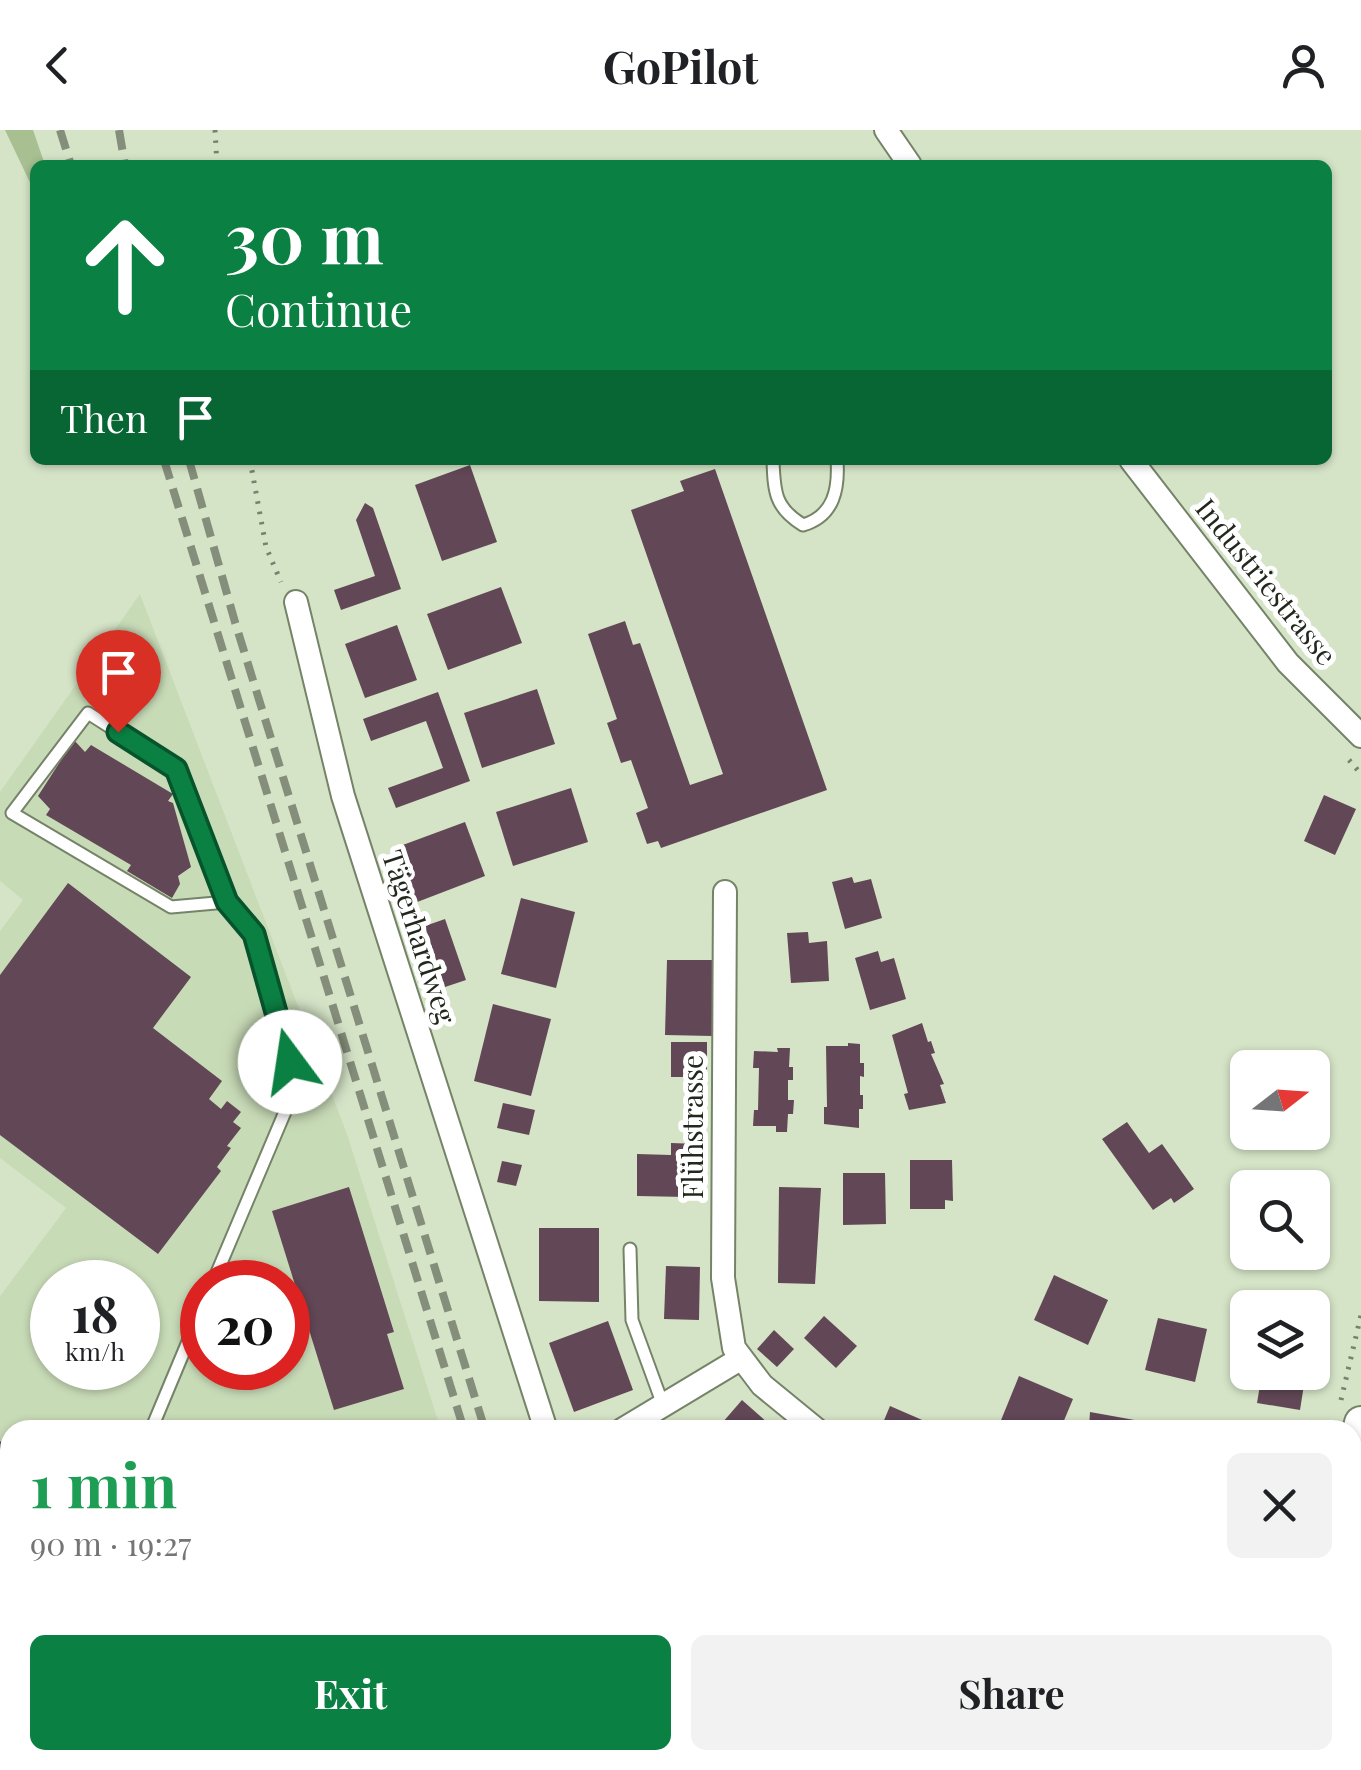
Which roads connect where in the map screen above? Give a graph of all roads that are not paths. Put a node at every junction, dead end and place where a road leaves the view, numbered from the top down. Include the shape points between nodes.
1 (886, 130) edge
2 (907, 160) edge
3 (772, 465) edge
4 (837, 465) edge
5 (1135, 465) edge
6 (296, 602) road end
7 (1361, 736) edge
8 (725, 892) dead end
9 (227, 902) junction
10 (630, 1249) dead end
11 (223, 1260) edge
12 (740, 1359) junction
13 (180, 1361) edge
14 (663, 1405) junction
15 (155, 1420) edge
16 (543, 1420) edge
17 (638, 1420) edge
18 (805, 1420) edge

1 - 2 street
3 - 4 lane via 784,514 803,525 833,500
5 - 7 street, Industriestrasse via 1288,663
6 - 16 street, Tägerhardweg via 342,796
8 - 12 street, Flühstrasse via 723,1278
9 - 9 lane via 176,769 88,713 12,813 171,907
9 - 11 lane via 254,934 290,1062 290,1100
10 - 14 lane via 632,1320
12 - 14 street
12 - 18 street, Flühstrasse
13 - 15 lane
14 - 17 street

